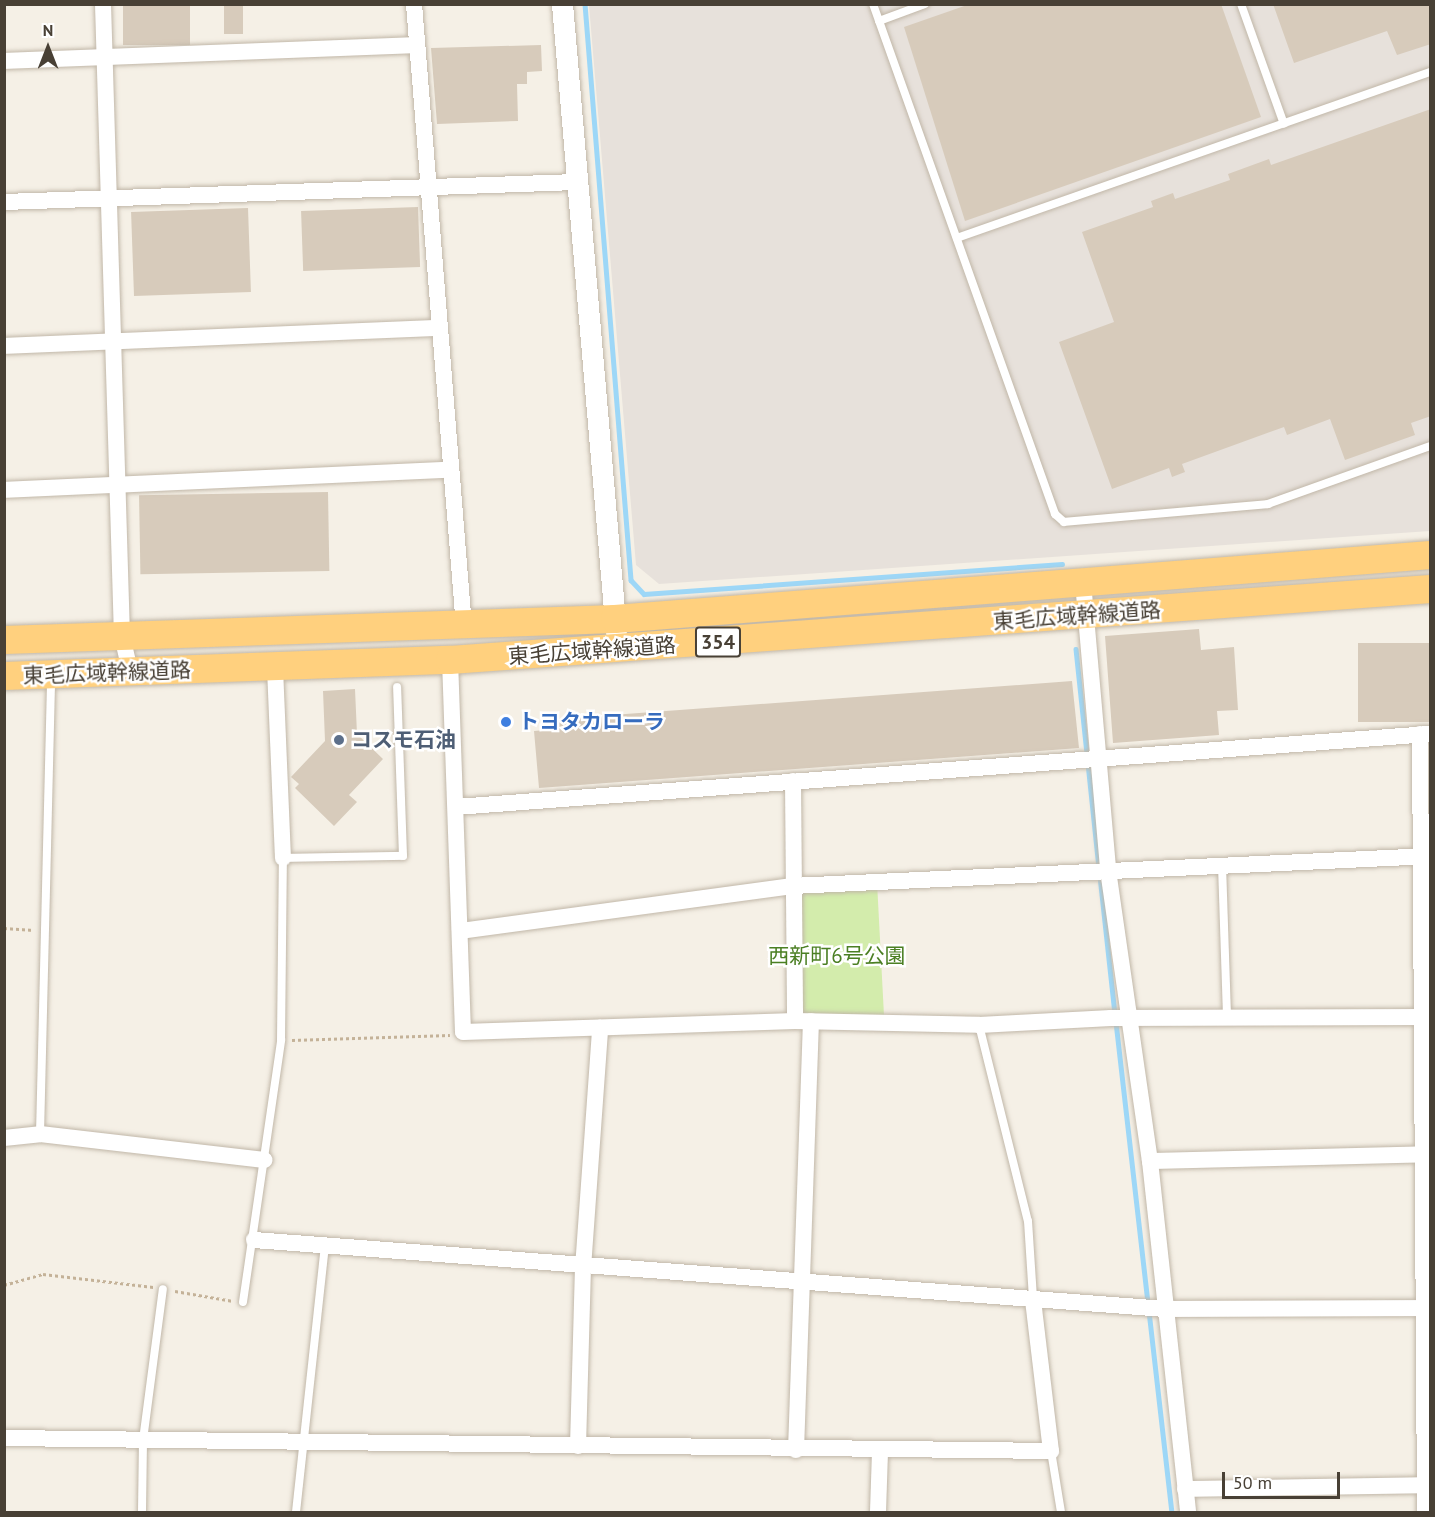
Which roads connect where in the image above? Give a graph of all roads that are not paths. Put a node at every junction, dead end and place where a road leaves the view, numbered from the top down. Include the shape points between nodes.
1 (102, 4) edge
2 (414, 4) edge
3 (562, 4) edge
4 (873, 4) edge
5 (925, 4) edge
6 (1241, 4) edge
7 (879, 21) junction
8 (417, 45) junction
9 (104, 57) junction
10 (4, 61) edge
11 (1431, 72) edge
12 (1284, 124) junction
13 (576, 182) junction
14 (428, 188) junction
15 (108, 199) junction
16 (4, 202) edge
17 (957, 238) junction
18 (439, 328) junction
19 (114, 342) junction
20 (4, 346) edge
21 (1431, 446) edge
22 (451, 470) junction
23 (117, 486) junction
24 (4, 490) edge
25 (1431, 555) edge
26 (1083, 582) junction
27 (1431, 589) edge
28 (1082, 616) junction
29 (615, 619) junction
30 (464, 627) junction
31 (122, 636) junction
32 (4, 640) edge
33 (617, 650) junction
34 (450, 660) junction
35 (275, 668) junction
36 (130, 672) junction
37 (51, 675) junction
38 (4, 676) edge
39 (397, 687) dead end
40 (1425, 734) edge
41 (1098, 757) junction
42 (793, 781) junction
43 (456, 807) junction
44 (1426, 856) edge
45 (283, 858) junction
46 (1222, 865) junction
47 (1108, 870) junction
48 (792, 886) junction
49 (460, 931) junction
50 (1425, 1017) edge
51 (1128, 1019) junction
52 (1227, 1019) junction
53 (803, 1021) junction
54 (979, 1025) junction
55 (600, 1028) junction
56 (40, 1134) junction
57 (4, 1138) edge
58 (1426, 1154) edge
59 (265, 1160) junction
60 (1150, 1161) junction
61 (254, 1240) junction
62 (325, 1245) junction
63 (582, 1268) junction
64 (803, 1284) junction
65 (163, 1289) road end
66 (1033, 1299) junction
67 (243, 1302) road end
68 (1427, 1308) edge
69 (1167, 1309) junction
70 (4, 1438) edge
71 (143, 1440) junction
72 (303, 1442) junction
73 (578, 1446) junction
74 (796, 1450) junction
75 (880, 1451) junction
76 (1052, 1451) junction
77 (1428, 1485) edge
78 (1185, 1489) junction
79 (142, 1512) edge
80 (296, 1512) edge
81 (878, 1512) edge
82 (1061, 1512) edge
83 (1188, 1512) edge
84 (1425, 1512) edge

1 - 9 street
2 - 8 street
3 - 13 street
4 - 7 lane
5 - 7 lane
6 - 12 lane
7 - 17 lane
8 - 9 street
8 - 14 street
9 - 10 street
9 - 15 street
11 - 12 lane
12 - 17 lane
13 - 14 street
13 - 29 street
14 - 15 street
14 - 18 street
15 - 16 street
15 - 19 street
17 - 21 lane via 1055,514 1064,522 1268,504
18 - 19 street
18 - 22 street
19 - 20 street
19 - 23 street
22 - 23 street
22 - 30 street
23 - 24 street
23 - 31 street
25 - 26 highway, 東毛広域幹線道路 / 354
26 - 28 street
26 - 29 highway, 東毛広域幹線道路 / 354
27 - 28 highway, 東毛広域幹線道路 / 354
28 - 33 highway, 東毛広域幹線道路 / 354
28 - 41 street
29 - 30 highway, 東毛広域幹線道路 / 354
29 - 33 street
30 - 31 highway, 東毛広域幹線道路 / 354
31 - 32 highway, 東毛広域幹線道路 / 354
31 - 36 street
33 - 34 highway, 東毛広域幹線道路 / 354
34 - 35 highway, 東毛広域幹線道路 / 354
34 - 43 street
35 - 36 highway, 東毛広域幹線道路 / 354
35 - 45 street
36 - 37 highway, 東毛広域幹線道路 / 354
37 - 38 highway, 東毛広域幹線道路 / 354
37 - 56 lane
39 - 45 lane via 404,856
40 - 41 street
40 - 44 street
41 - 42 street
41 - 47 street
42 - 43 street
42 - 48 street
43 - 49 street
44 - 46 street
44 - 50 street
45 - 59 lane via 281,1040
46 - 47 street
46 - 52 lane
47 - 48 street
47 - 51 street
48 - 49 street
48 - 53 street
49 - 55 street via 463,1032
50 - 52 street
50 - 58 street
51 - 52 street
51 - 54 street
51 - 60 street
53 - 54 street
53 - 55 street
53 - 64 street
54 - 66 lane via 1028,1221
55 - 63 street
56 - 57 street
56 - 59 street
58 - 60 street
58 - 68 street
59 - 61 lane
60 - 69 street
61 - 62 street
61 - 67 lane
62 - 63 street
62 - 72 lane
63 - 64 street
63 - 73 street
64 - 66 street
64 - 74 street
65 - 71 lane
66 - 69 street
66 - 76 street
68 - 69 street
68 - 77 street
69 - 78 street
70 - 71 street
71 - 72 street
71 - 79 lane
72 - 73 street
72 - 80 lane
73 - 74 street
74 - 75 street
75 - 76 street
75 - 81 street
76 - 82 lane
77 - 78 street
77 - 84 street
78 - 83 street

